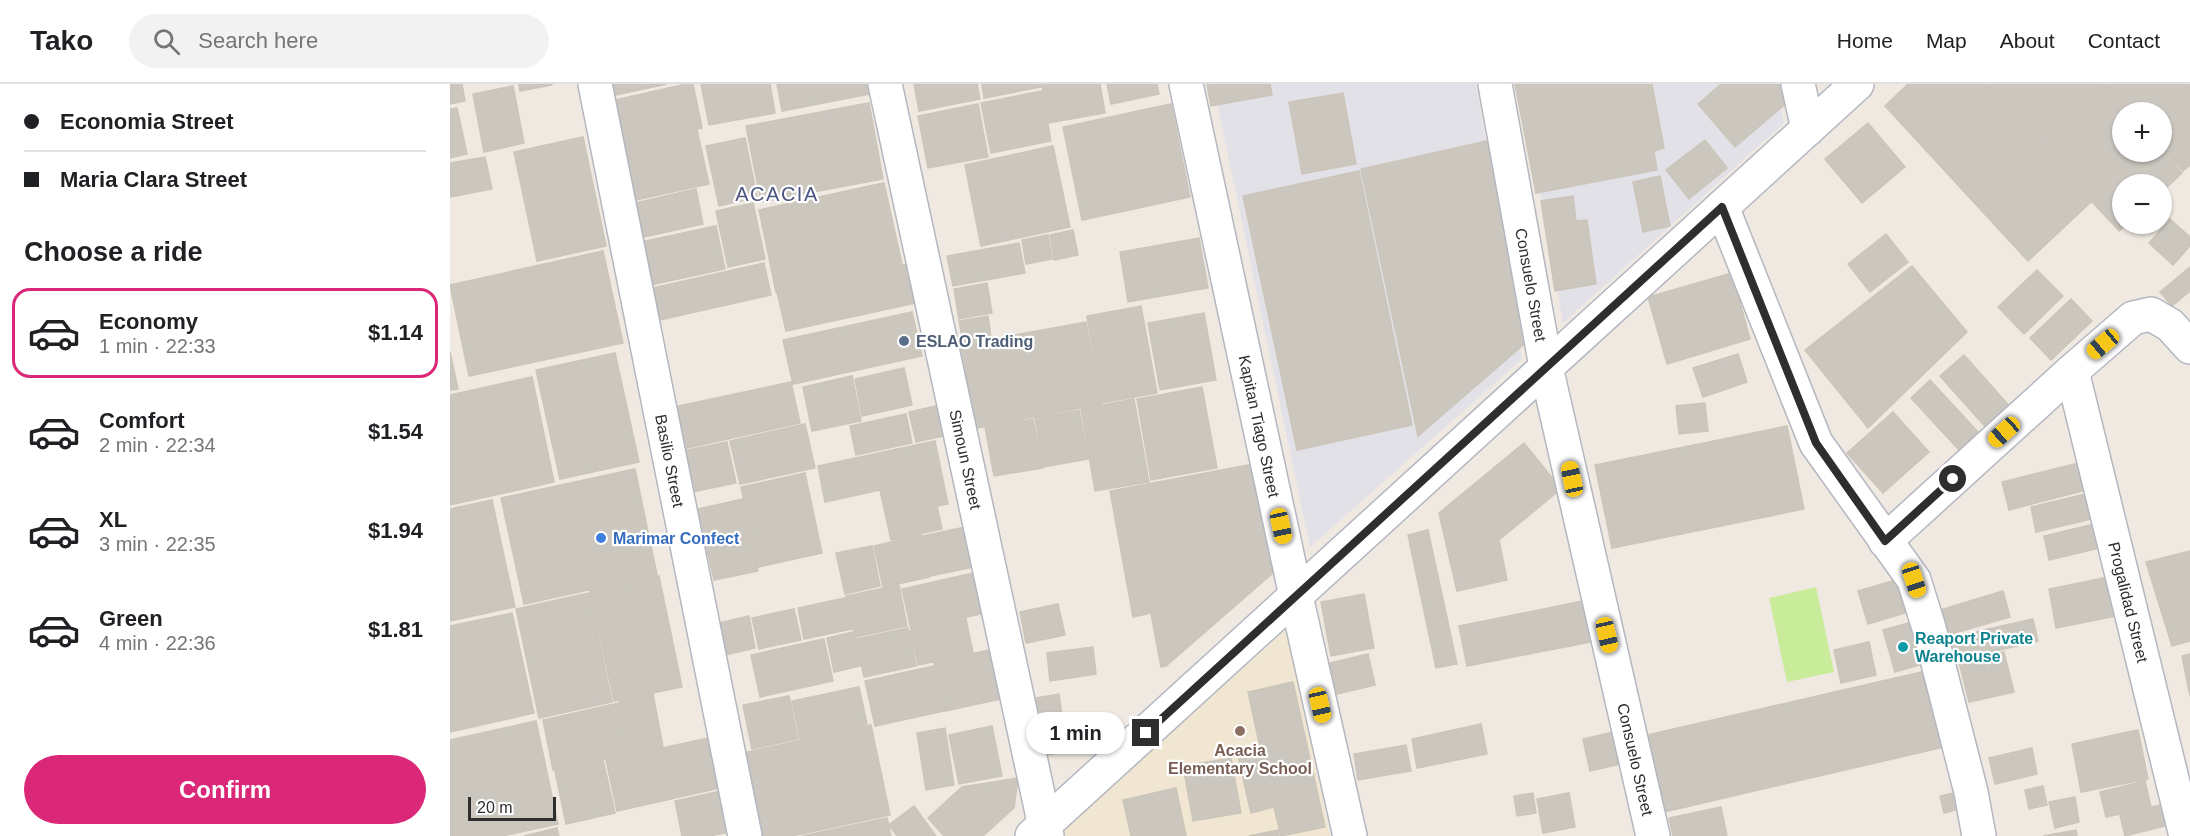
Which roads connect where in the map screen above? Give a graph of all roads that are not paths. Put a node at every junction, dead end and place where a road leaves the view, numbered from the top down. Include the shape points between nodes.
1 (595, 84) edge
2 (885, 84) edge
3 (1186, 84) edge
4 (1495, 84) edge
5 (1798, 84) edge
6 (1857, 84) edge
7 (1808, 129) junction
8 (1722, 207) junction
9 (2190, 347) edge
10 (1546, 367) junction
11 (2072, 370) junction
12 (1885, 541) junction
13 (1296, 596) junction
14 (1042, 832) edge
15 (745, 836) edge
16 (1350, 836) edge
17 (1653, 836) edge
18 (1978, 836) edge
19 (2186, 836) edge

1 - 15 street, Basilio Street
2 - 14 street, Simoun Street
3 - 13 street, Kapitan Tiago Street
4 - 10 street, Consuelo Street
5 - 7 street
6 - 7 street
7 - 8 street
8 - 10 street
8 - 12 street via 1816,443
9 - 11 street via 2170,325 2151,314 2133,318
10 - 13 street
10 - 17 street, Consuelo Street
11 - 12 street
11 - 19 street, Progalidad Street
12 - 18 street via 1914,580 1971,792
13 - 14 street
13 - 16 street, Kapitan Tiago Street

